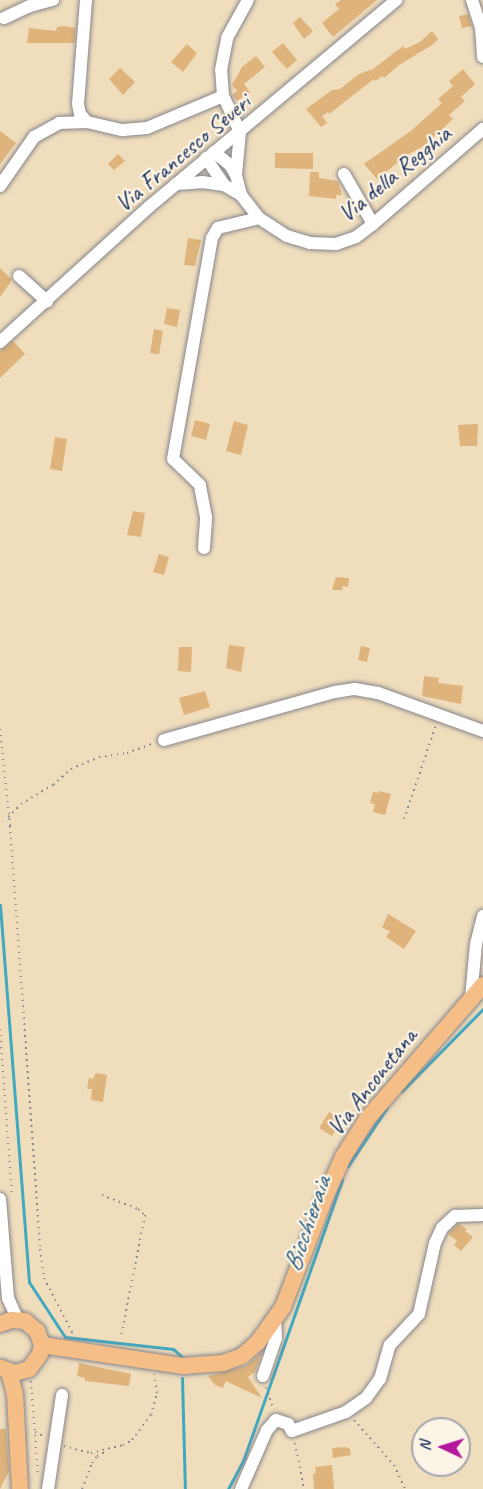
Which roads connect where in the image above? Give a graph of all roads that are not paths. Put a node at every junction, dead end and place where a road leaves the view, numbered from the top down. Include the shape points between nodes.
1 (53, 0) edge
2 (72, 0) edge
3 (248, 0) edge
4 (396, 0) edge
5 (472, 0) edge
6 (85, 3) edge
7 (4, 18) dead end
8 (483, 57) edge
9 (223, 96) junction
10 (87, 122) junction
11 (483, 129) edge
12 (240, 132) junction
13 (210, 155) junction
14 (344, 174) dead end
15 (236, 175) junction
16 (176, 184) junction
17 (224, 185) junction
18 (0, 186) edge
19 (241, 195) junction
20 (259, 218) junction
21 (374, 224) junction
22 (19, 276) dead end
23 (47, 301) junction
24 (0, 342) edge
25 (204, 548) dead end
26 (483, 731) edge
27 (159, 742) road end
28 (483, 916) edge
29 (483, 985) edge
30 (471, 998) junction
31 (3, 1204) edge
32 (483, 1215) edge
33 (8, 1298) junction
34 (18, 1320) junction
35 (275, 1321) junction
36 (0, 1323) edge
37 (42, 1345) junction
38 (16, 1372) edge
39 (263, 1376) road end
40 (62, 1395) dead end
41 (43, 1488) edge
42 (20, 1489) edge
43 (241, 1489) edge

1 - 7 street
2 - 6 street
3 - 9 street via 233,24 224,50 220,70
4 - 12 street, Via Francesco Severi
5 - 8 street via 481,27
6 - 10 street via 78,104
9 - 10 street via 147,128 123,130
9 - 12 street
10 - 18 street via 72,121 42,130
11 - 21 street, Via della Regghia
12 - 13 street, Via Francesco Severi
12 - 15 street, Via della Regghia
13 - 15 street, Via della Regghia via 230,165
13 - 16 street, Via Francesco Severi
13 - 17 street, Via della Regghia
14 - 21 street
15 - 19 street, Via della Regghia
16 - 17 street, Via della Regghia
16 - 23 street, Via Francesco Severi
17 - 19 street, Via della Regghia
19 - 20 street, Via della Regghia
20 - 21 street, Via della Regghia via 287,236 310,243 336,244 356,237
20 - 25 street via 218,228 212,238 172,459 200,485 206,517
22 - 23 street
23 - 24 street, Via Francesco Severi
26 - 27 street via 378,693 355,689
28 - 30 street
29 - 30 main road, Via Anconetana
30 - 35 main road, Via Anconetana via 367,1119 343,1157
31 - 33 street
32 - 43 street via 455,1216 442,1228 419,1314 390,1345 380,1379 366,1398 346,1412 292,1431 288,1424 276,1420 267,1430
33 - 34 street
33 - 36 street
34 - 36 main road
34 - 37 main road via 37,1331
35 - 37 main road, Via Anconetana via 242,1356 223,1363 183,1366
35 - 39 street via 276,1338
37 - 38 main road via 36,1362
38 - 42 main road
40 - 41 street

